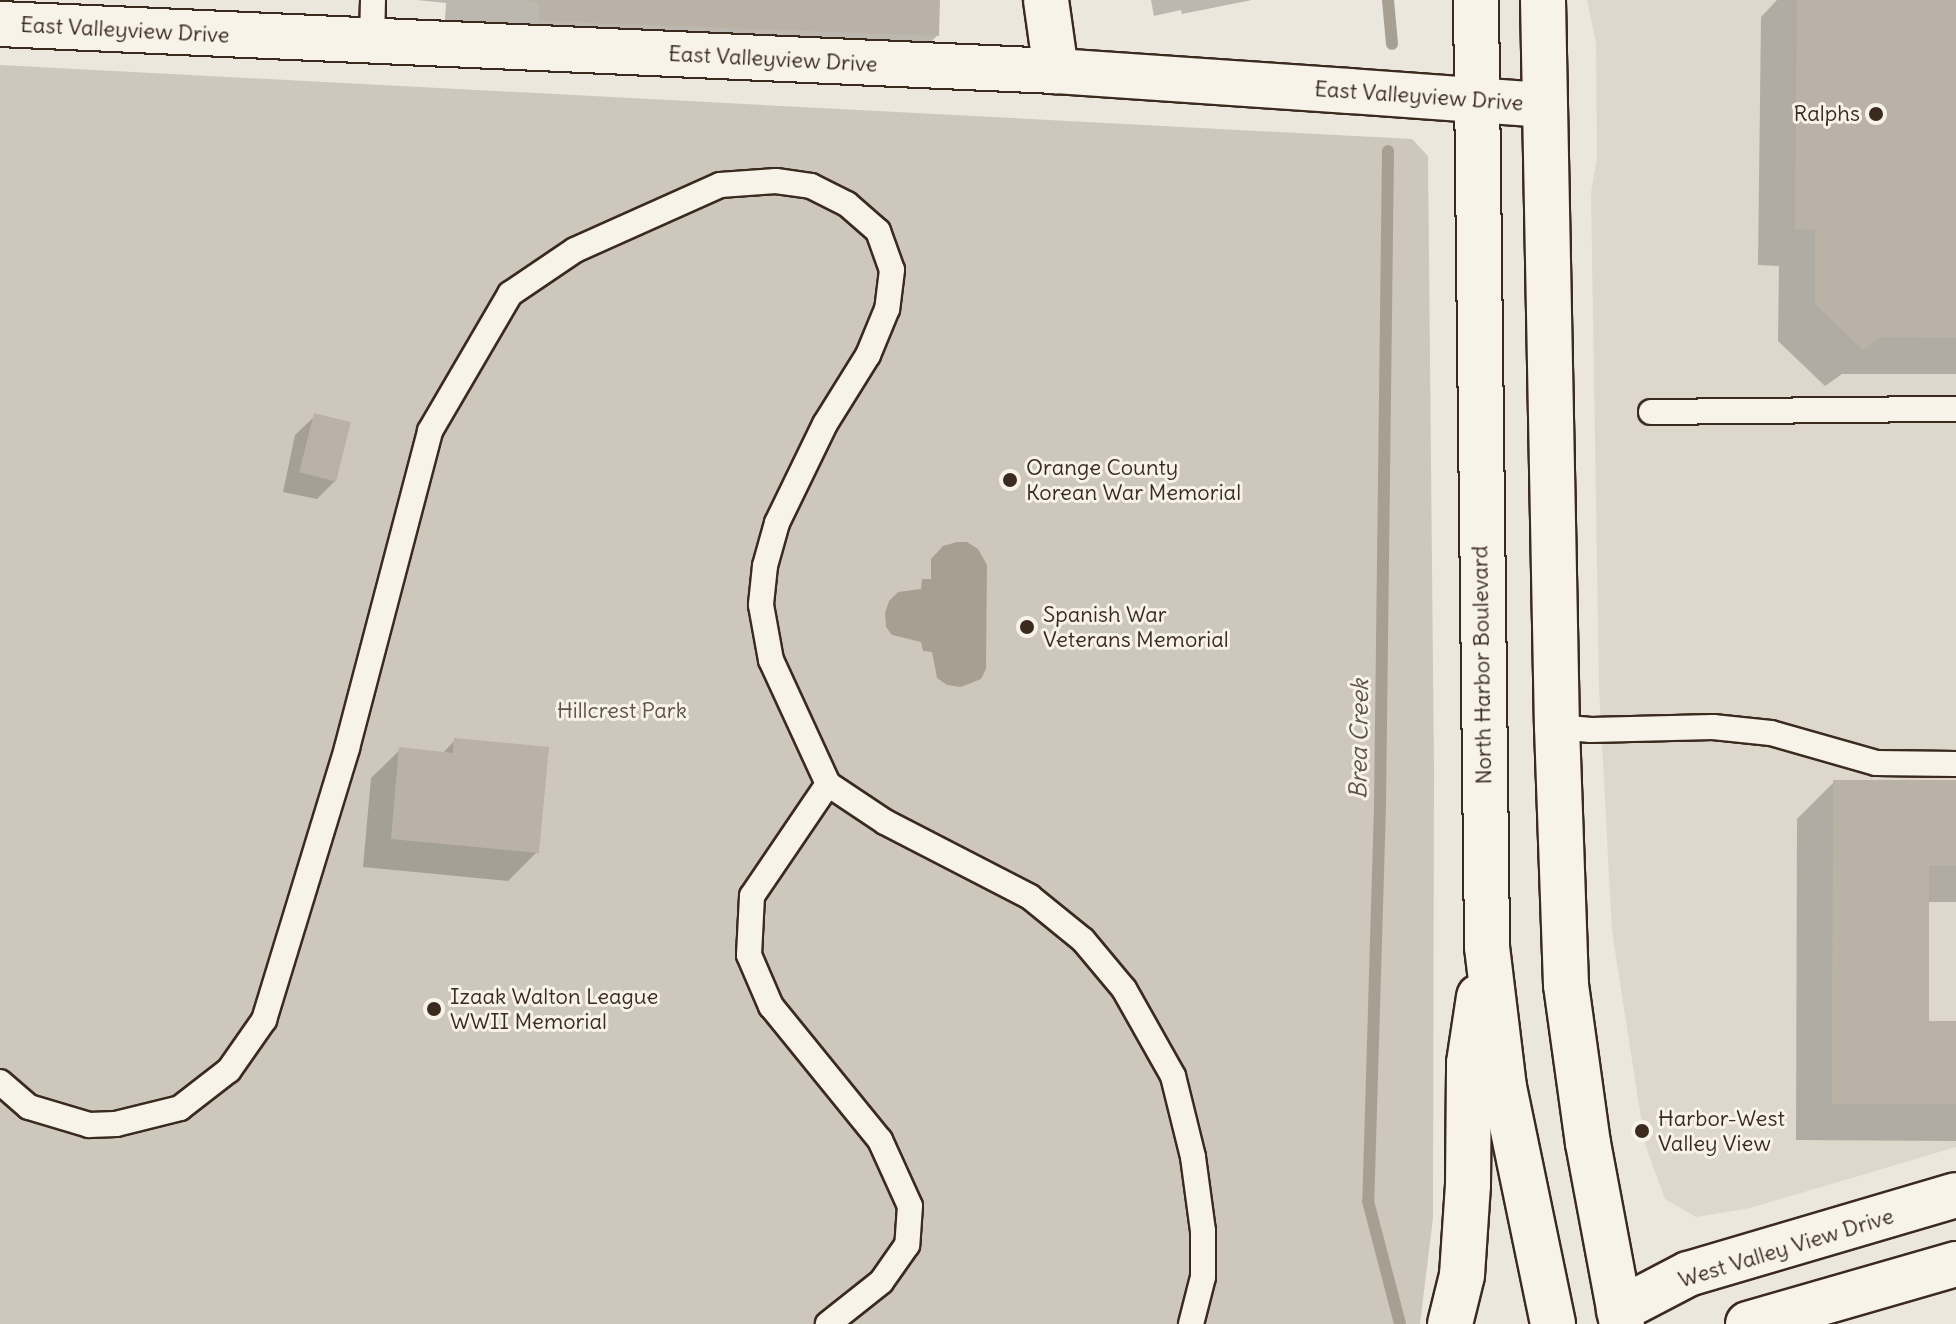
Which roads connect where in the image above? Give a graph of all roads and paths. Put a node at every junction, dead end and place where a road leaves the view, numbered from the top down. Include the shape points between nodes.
1 (1046, 0) edge
2 (1476, 0) edge
3 (1543, 0) edge
4 (372, 20) edge
5 (0, 24) edge
6 (1056, 71) junction
7 (1476, 99) junction
8 (1545, 105) junction
9 (1956, 409) edge
10 (1651, 412) dead end
11 (1557, 727) junction
12 (1956, 764) edge
13 (828, 784) junction
14 (1487, 947) junction
15 (0, 1082) edge
16 (1956, 1195) edge
17 (1956, 1264) edge
18 (1613, 1319) edge
19 (828, 1324) edge
20 (1191, 1324) edge
21 (1450, 1324) edge
22 (1553, 1324) edge
23 (1748, 1324) edge

1 - 6 main road
2 - 7 main road, North Harbor Boulevard
3 - 8 main road
4 - 5 main road, East Valleyview Drive
4 - 6 main road, East Valleyview Drive
6 - 7 main road, East Valleyview Drive
7 - 8 main road, East Valleyview Drive
7 - 14 main road, North Harbor Boulevard
8 - 11 main road
9 - 10 lane
11 - 12 lane via 1713,727 1771,733 1876,763
11 - 18 main road via 1566,985
13 - 15 lane via 771,660 761,605 765,566 777,523 825,424 868,355 887,309 892,270 878,231 847,204 811,186 776,181 720,185 575,250 510,294 430,431 347,748 264,1020 229,1070 180,1108 103,1125 29,1107
13 - 19 lane via 752,896 749,955 771,1006 880,1140 910,1206 907,1245 890,1270
13 - 20 lane via 885,822 1030,897 1083,940 1124,989 1173,1076 1193,1157 1203,1277
14 - 21 main road via 1469,1063 1463,1260
14 - 22 main road, North Harbor Boulevard via 1504,1087
16 - 18 main road, West Valley View Drive via 1688,1274
17 - 23 main road

